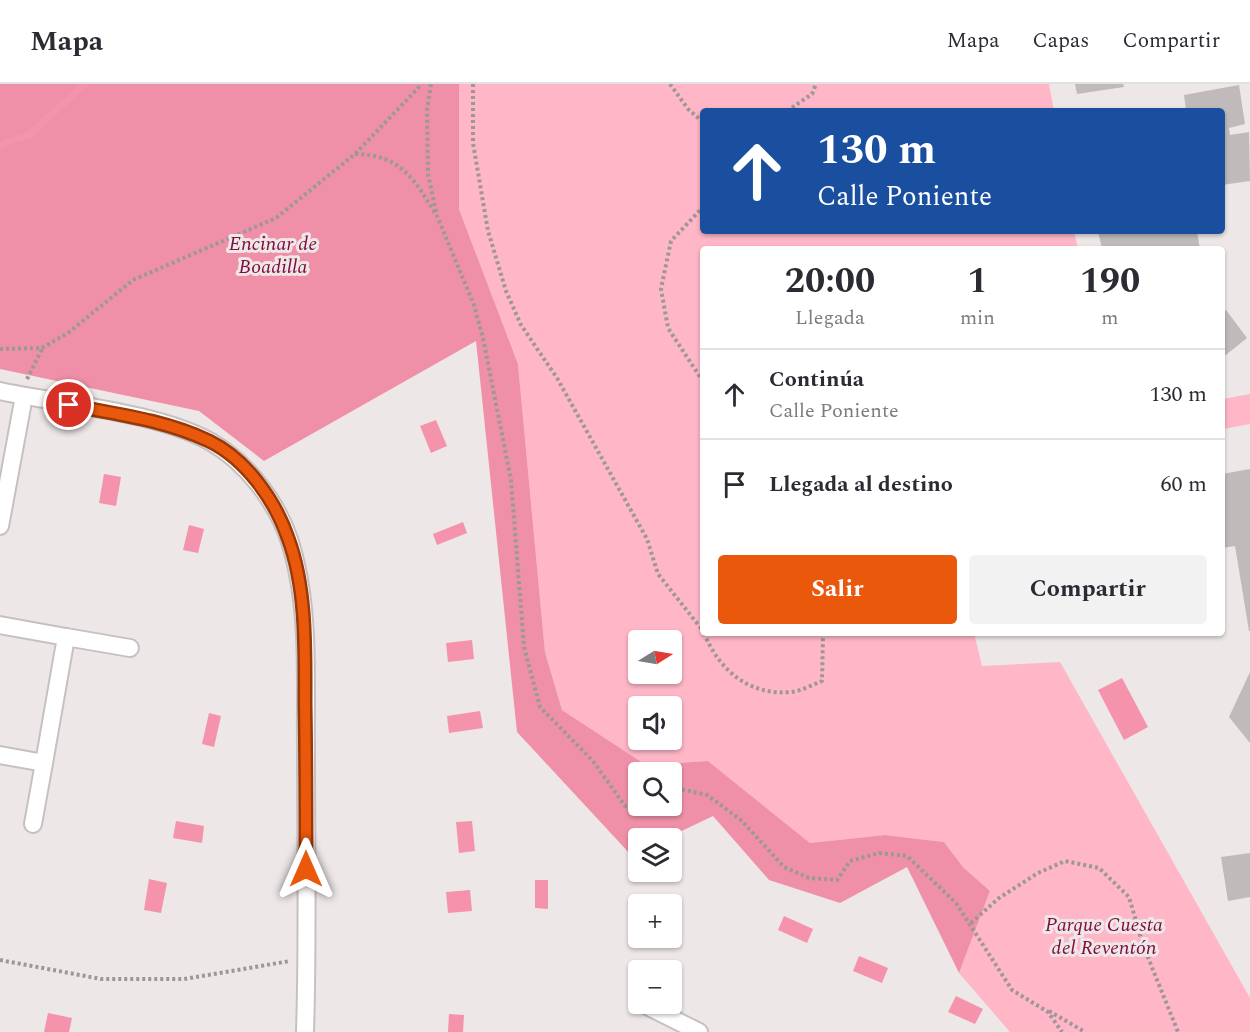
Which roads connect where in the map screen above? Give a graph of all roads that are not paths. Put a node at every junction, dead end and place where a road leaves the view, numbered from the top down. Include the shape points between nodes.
1 (0, 391) edge
2 (24, 396) junction
3 (0, 526) edge
4 (0, 625) edge
5 (66, 637) junction
6 (130, 648) dead end
7 (0, 755) edge
8 (44, 763) junction
9 (33, 824) dead end
10 (663, 1014) edge
11 (305, 1032) edge
12 (699, 1032) edge

1 - 2 street
2 - 3 street
2 - 11 street via 158,422 211,442 247,470 272,504 289,538 305,644
4 - 5 street
5 - 6 street
5 - 8 street
7 - 8 street
8 - 9 street
10 - 12 street

